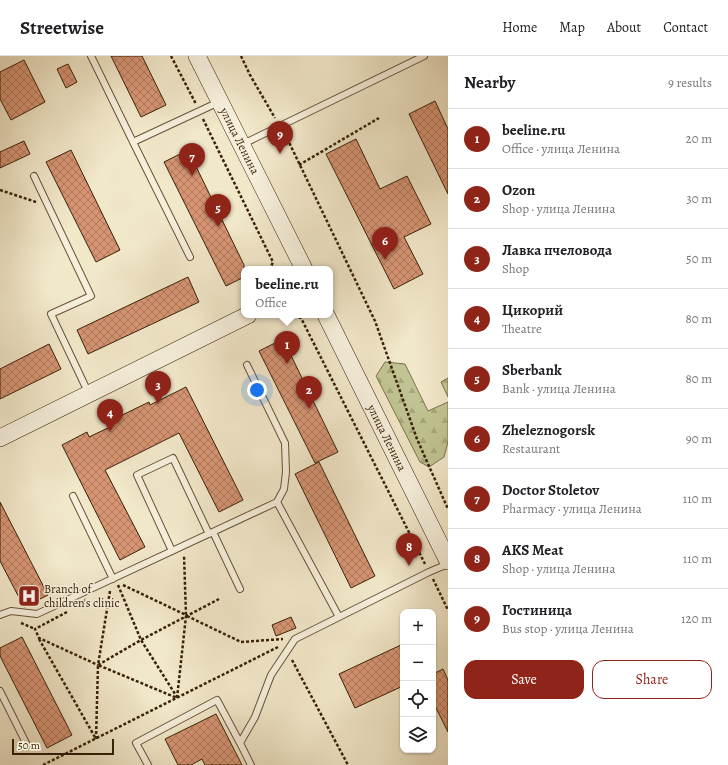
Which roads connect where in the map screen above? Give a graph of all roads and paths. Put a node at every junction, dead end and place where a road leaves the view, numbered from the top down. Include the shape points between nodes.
1 (91, 56) edge
2 (172, 56) edge
3 (197, 56) edge
4 (241, 56) edge
5 (424, 56) edge
6 (220, 101) junction
7 (199, 111) junction
8 (379, 118) dead end
9 (280, 126) junction
10 (133, 142) junction
11 (242, 145) junction
12 (299, 165) junction
13 (34, 176) dead end
14 (0, 190) edge
15 (48, 205) junction
16 (190, 257) dead end
17 (271, 266) edge
18 (302, 266) edge
19 (242, 318) edge
20 (301, 318) edge
21 (327, 318) edge
22 (247, 365) dead end
23 (89, 394) junction
24 (0, 438) edge
25 (73, 496) dead end
26 (277, 502) junction
27 (448, 509) edge
28 (211, 533) junction
29 (172, 551) junction
30 (184, 552) dead end
31 (448, 561) edge
32 (448, 564) edge
33 (429, 572) junction
34 (113, 579) junction
35 (110, 589) dead end
36 (240, 589) dead end
37 (219, 599) dead end
38 (448, 610) edge
39 (0, 615) edge
40 (186, 615) junction
41 (339, 617) junction
42 (42, 625) dead end
43 (39, 638) junction
44 (296, 638) junction
45 (141, 640) junction
46 (287, 650) junction
47 (98, 665) junction
48 (0, 691) edge
49 (177, 698) junction
50 (96, 739) junction
51 (240, 743) junction
52 (27, 746) dead end
53 (43, 765) edge
54 (148, 765) edge
55 (251, 765) edge
56 (348, 765) edge

1 - 10 lane
2 - 7 path
3 - 6 main road, улица Ленина
4 - 9 path
5 - 9 lane
6 - 7 lane
6 - 11 main road, улица Ленина
7 - 10 lane
7 - 17 path via 273,262
8 - 12 path
9 - 11 lane
9 - 12 path
10 - 16 lane
11 - 18 main road, улица Ленина
12 - 27 path via 375,322 416,439
13 - 15 lane
14 - 15 path
15 - 23 lane via 91,296 51,314
19 - 23 main road
20 - 33 path
21 - 31 main road, улица Ленина
22 - 26 lane via 285,443 284,489
23 - 24 main road
25 - 34 lane
26 - 28 lane
26 - 41 lane
28 - 29 lane
28 - 29 lane via 173,458 137,475
28 - 36 lane
29 - 34 lane
30 - 40 path
32 - 33 lane
33 - 38 path
33 - 41 lane
34 - 39 lane via 38,614 11,611
35 - 47 path
37 - 40 path
40 - 44 path via 241,642
40 - 45 path
40 - 45 path via 119,584
40 - 49 path
41 - 44 lane
42 - 43 path via 35,629
43 - 47 path
43 - 50 path
44 - 46 lane
44 - 49 path
45 - 47 path
45 - 49 path
46 - 51 lane via 271,675 255,717
46 - 56 path
47 - 49 path
47 - 50 path
48 - 52 lane
49 - 50 path
50 - 53 path
51 - 54 lane via 217,700 136,742
51 - 55 lane

